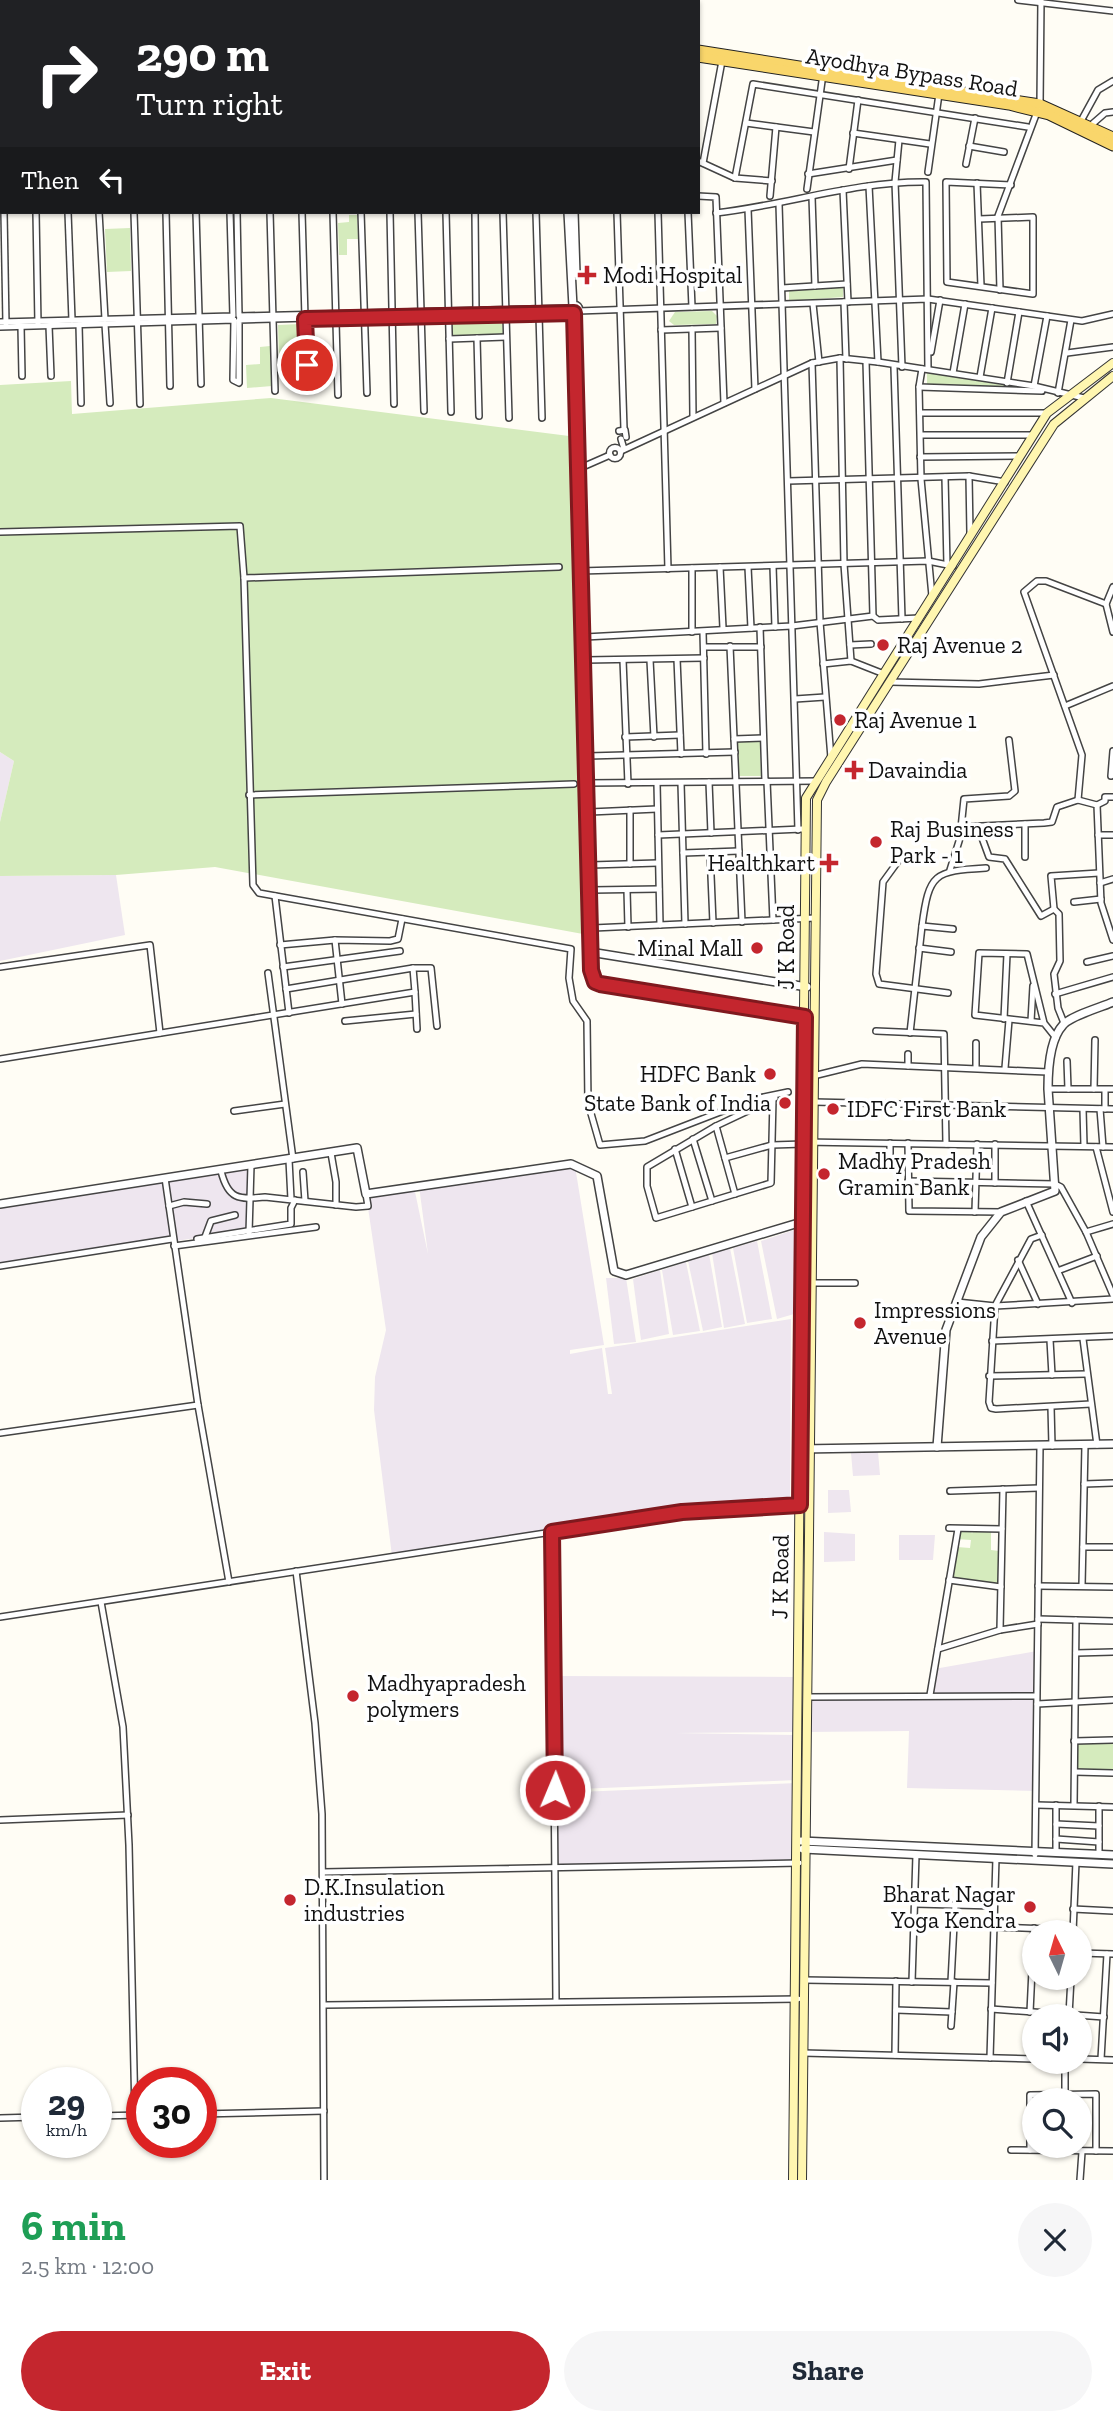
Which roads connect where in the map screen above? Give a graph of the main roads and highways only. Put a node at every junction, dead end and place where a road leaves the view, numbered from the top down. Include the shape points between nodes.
1 (700, 50) edge
2 (700, 57) edge
3 (823, 73) junction
4 (1038, 108) junction
5 (1113, 137) edge
6 (1113, 146) edge
7 (1113, 363) edge
8 (1113, 376) edge
9 (1098, 382) junction
10 (951, 570) junction
11 (807, 795) junction
12 (818, 798) junction
13 (810, 919) junction
14 (810, 1017) junction
15 (807, 1143) junction
16 (808, 1221) junction
17 (805, 1449) junction
18 (801, 1863) junction
19 (799, 1999) junction
20 (793, 2180) edge
21 (802, 2180) edge

1 - 3 main road, Ayodhya Bypass Road
2 - 3 main road, Ayodhya Bypass Road
3 - 4 main road, Ayodhya Bypass Road
3 - 4 main road, Ayodhya Bypass Road
4 - 5 main road, Ayodhya Bypass Road
4 - 6 main road, Ayodhya Bypass Road
7 - 9 main road, J K Road
8 - 9 main road, J K Road
9 - 10 main road, J K Road via 1054,424
9 - 10 main road, J K Road via 1047,412
10 - 11 main road, J K Road
10 - 12 main road, J K Road via 891,682
11 - 12 main road
11 - 13 main road, J K Road via 802,829
12 - 13 main road, J K Road
13 - 14 main road, J K Road
14 - 15 main road, J K Road via 804,1085
14 - 15 main road, J K Road via 814,1102
15 - 16 main road, J K Road
16 - 17 main road, J K Road
16 - 17 main road, J K Road via 811,1283
17 - 18 main road, J K Road
18 - 19 main road, J K Road
18 - 19 main road, J K Road via 804,1980
19 - 20 main road, J K Road
19 - 21 main road, J K Road

